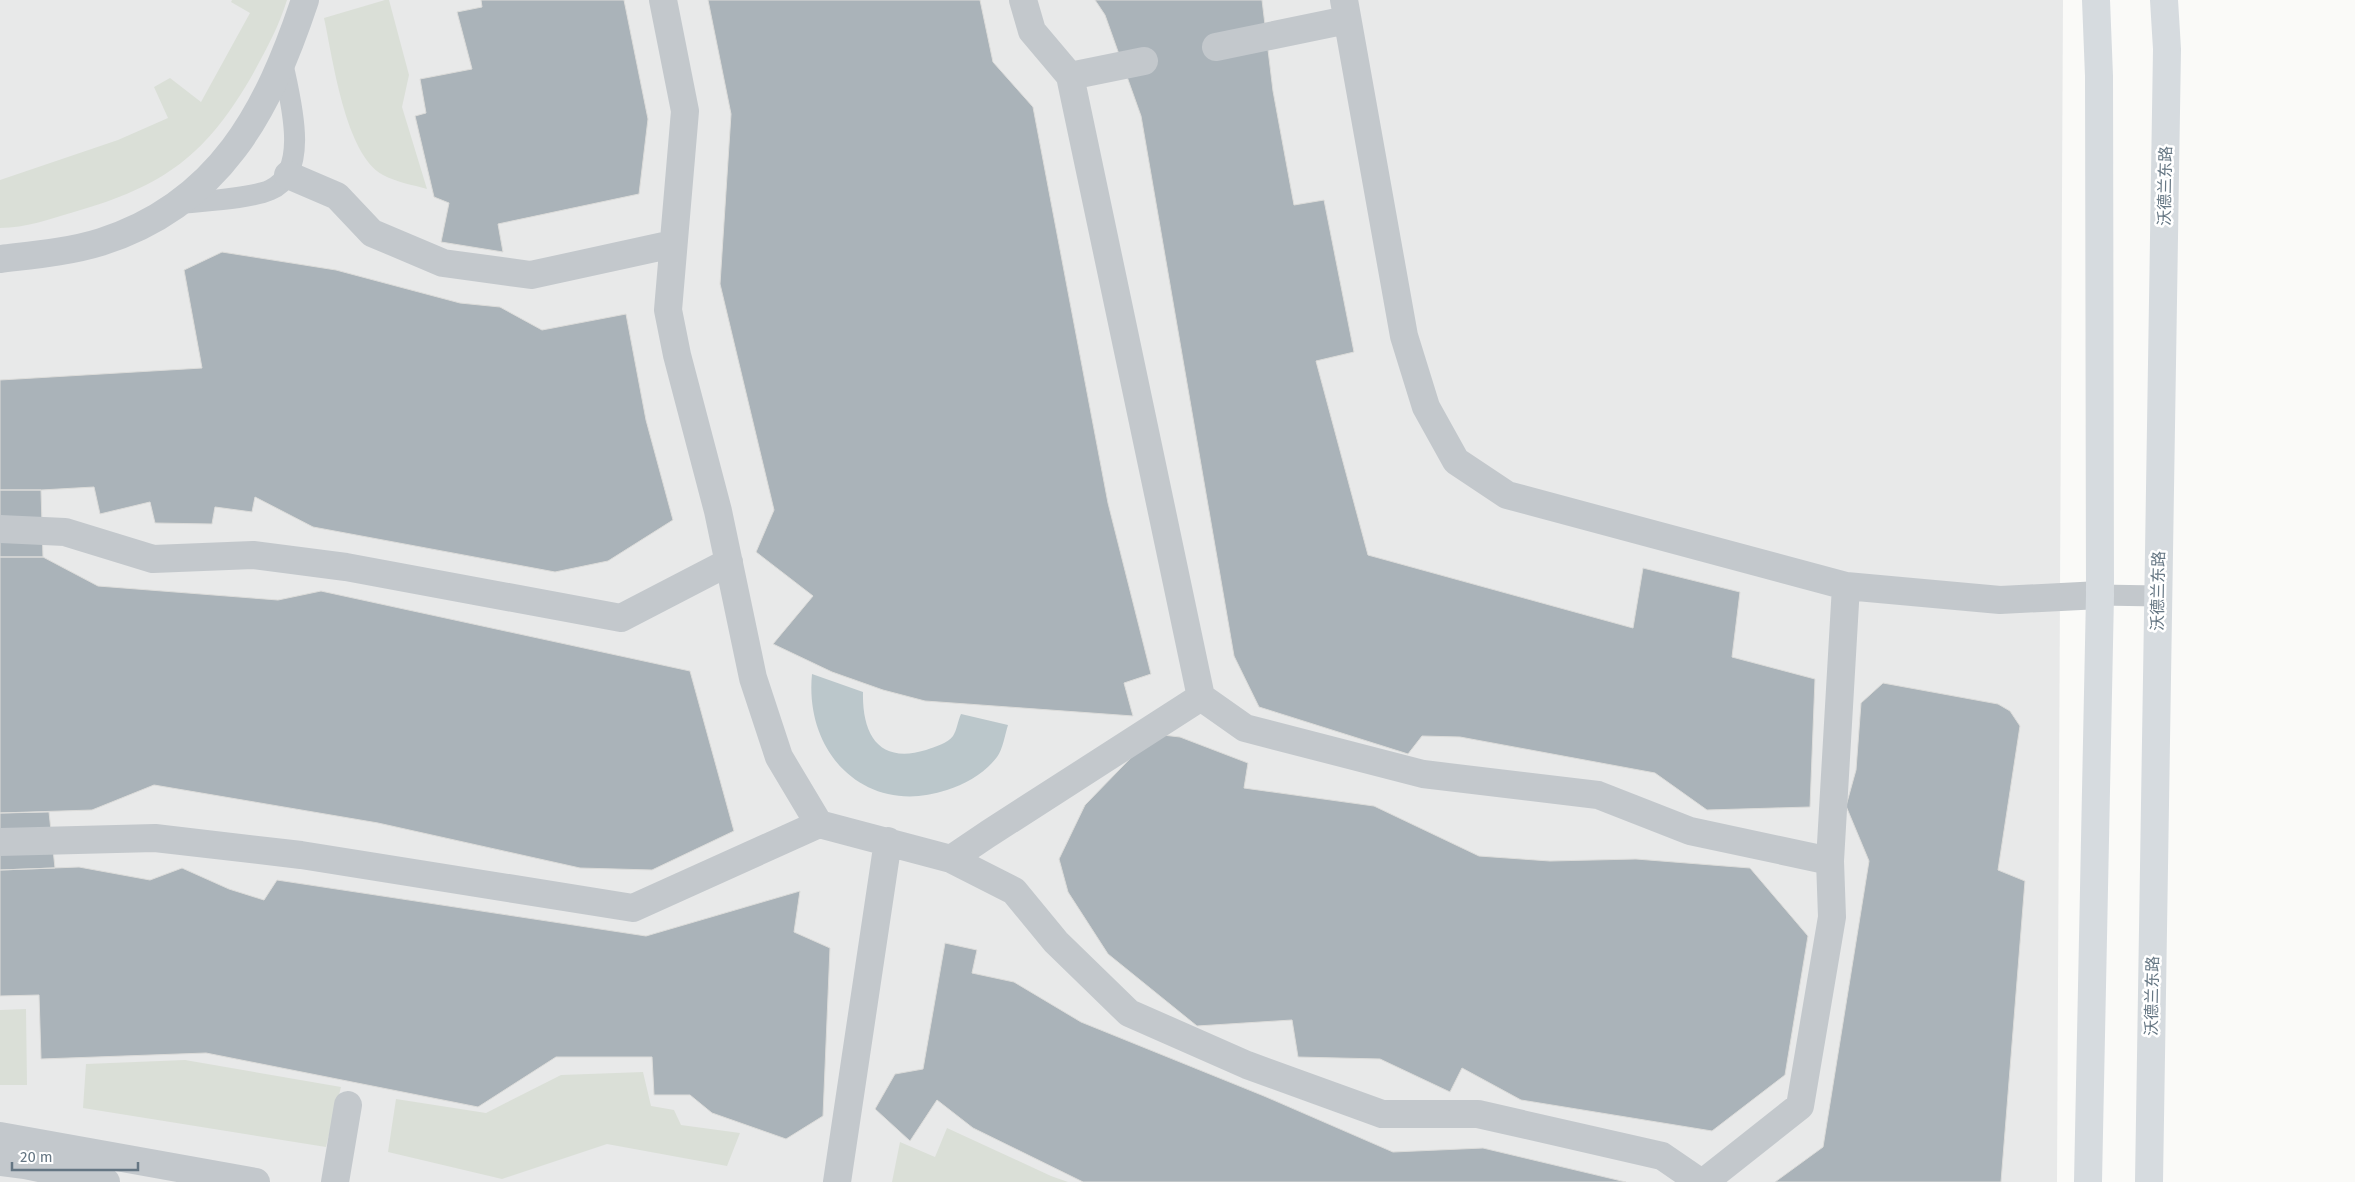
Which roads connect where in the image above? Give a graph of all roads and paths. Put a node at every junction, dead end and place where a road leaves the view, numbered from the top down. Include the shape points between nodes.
1 (305, 0) edge
2 (663, 0) edge
3 (1023, 0) edge
4 (2096, 0) edge
5 (2164, 0) edge
6 (1345, 10) edge
7 (1216, 47) dead end
8 (282, 60) junction
9 (1144, 61) dead end
10 (1070, 76) junction
11 (288, 174) junction
12 (176, 204) junction
13 (673, 244) junction
14 (0, 259) edge
15 (0, 529) edge
16 (729, 562) junction
17 (1846, 586) junction
18 (2100, 595) junction
19 (2158, 596) junction
20 (1201, 697) junction
21 (818, 824) junction
22 (888, 841) junction
23 (0, 842) edge
24 (951, 859) junction
25 (1830, 861) junction
26 (348, 1105) dead end
27 (0, 1136) edge
28 (0, 1162) edge
29 (106, 1182) edge
30 (256, 1182) edge
31 (335, 1182) edge
32 (837, 1182) edge
33 (1700, 1182) edge
34 (1704, 1182) edge
35 (2088, 1182) edge
36 (2149, 1182) edge

1 - 8 street
2 - 13 street via 685,111
3 - 10 street via 1032,31
4 - 18 street
5 - 19 street, 沃德兰东路 via 2167,49
6 - 7 street
6 - 17 street via 1404,336 1426,407 1456,461 1507,495
8 - 11 lane via 294,140 294,155
8 - 12 street via 258,114 233,152 194,191
9 - 10 street
10 - 20 street
11 - 12 lane via 269,191
11 - 13 street via 337,196 372,233 443,264 531,275
12 - 14 street via 149,223 100,242
13 - 16 street via 668,310
15 - 16 street via 65,532 153,559 253,555 346,567 621,618
16 - 21 street via 753,678 779,757
17 - 18 street via 2000,600
17 - 25 street
18 - 19 lane
18 - 35 street
19 - 36 street, 沃德兰东路
20 - 24 street
20 - 25 street via 1245,728 1423,774 1598,795 1690,831
21 - 22 street
21 - 23 street via 633,908 301,855 156,838
22 - 24 street
22 - 32 street
24 - 33 street via 1014,891 1056,942 1129,1013 1247,1066 1382,1114 1478,1114 1662,1156
25 - 34 street via 1832,916 1800,1106
26 - 31 street
27 - 30 street
28 - 29 street

